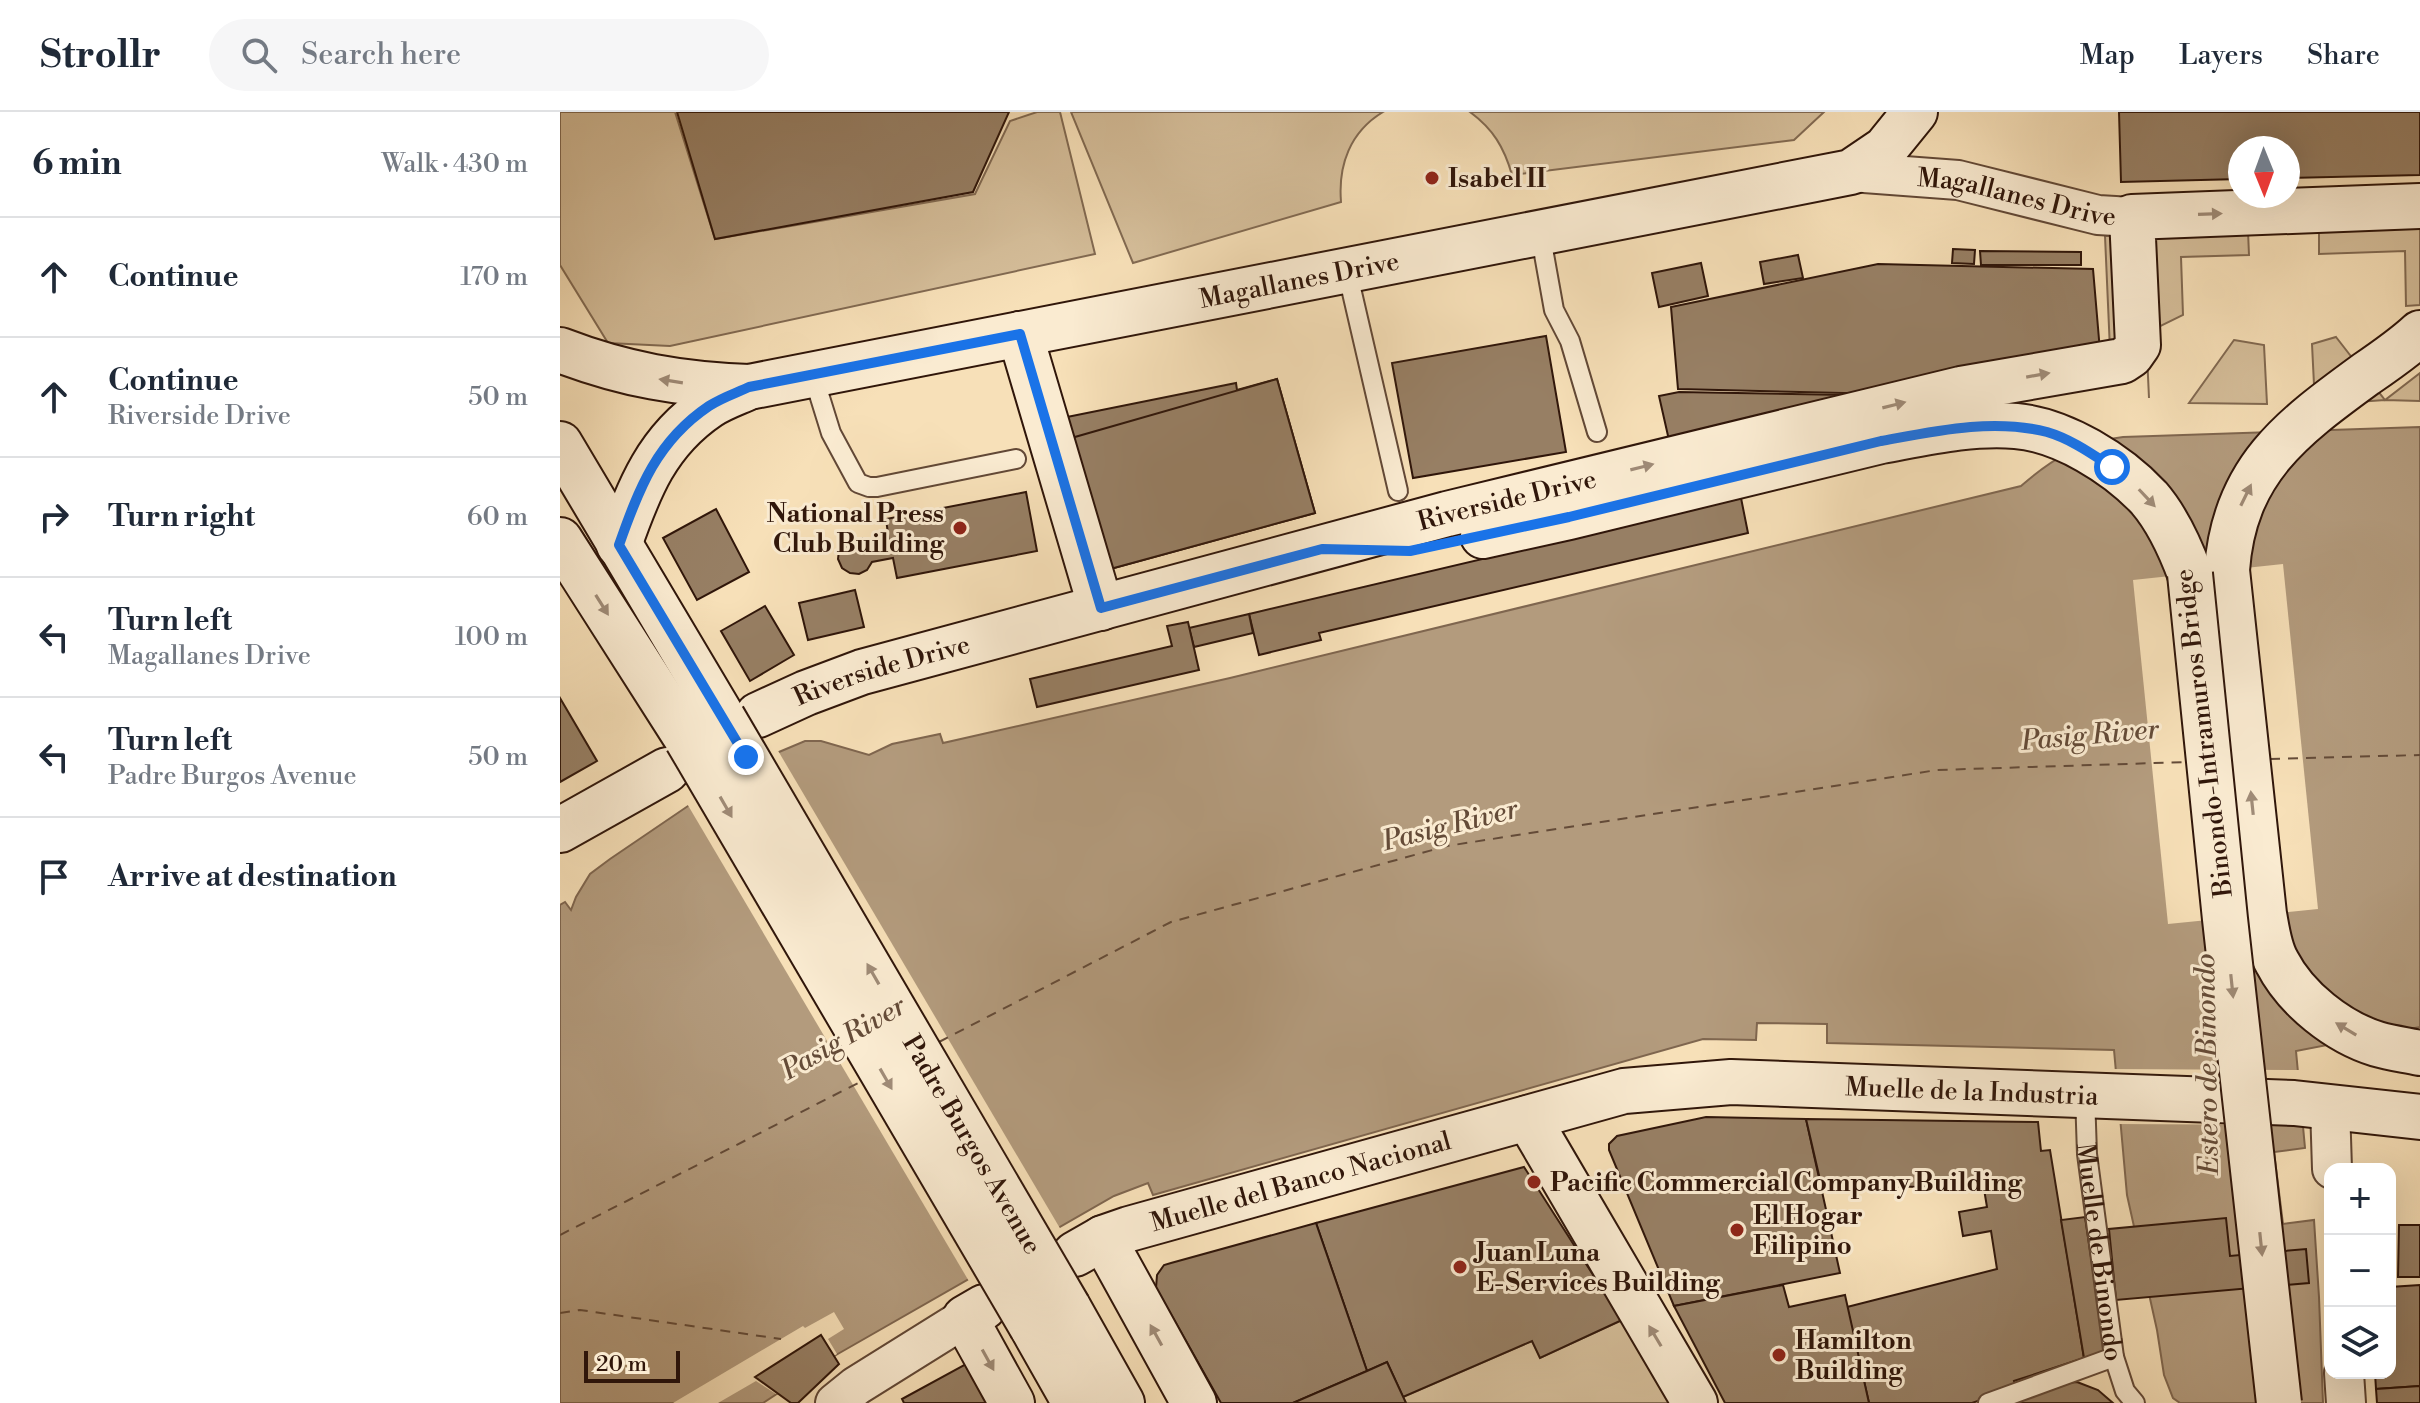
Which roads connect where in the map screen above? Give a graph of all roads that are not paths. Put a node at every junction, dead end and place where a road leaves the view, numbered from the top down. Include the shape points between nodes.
1 (1915, 112) edge
2 (1851, 172) junction
3 (2420, 206) edge
4 (2132, 217) junction
5 (1540, 232) junction
6 (1347, 270) junction
7 (2420, 333) edge
8 (1020, 334) junction
9 (560, 350) edge
10 (813, 375) junction
11 (749, 387) junction
12 (1597, 432) dead end
13 (560, 444) edge
14 (1016, 459) dead end
15 (1398, 491) dead end
16 (560, 540) edge
17 (619, 545) junction
18 (1322, 549) junction
19 (1101, 608) junction
20 (741, 716) junction
21 (677, 755) junction
22 (560, 830) edge
23 (2420, 1053) edge
24 (2100, 1096) junction
25 (2312, 1105) junction
26 (2420, 1117) edge
27 (1528, 1118) junction
28 (2330, 1163) edge
29 (974, 1312) joint
30 (1050, 1317) junction
31 (2114, 1357) junction
32 (2344, 1379) edge
33 (835, 1403) edge
34 (1012, 1403) edge
35 (1075, 1403) edge
36 (1122, 1403) edge
37 (1194, 1403) edge
38 (1695, 1403) edge
39 (1988, 1403) edge
40 (2135, 1403) edge
41 (2279, 1403) edge
42 (2346, 1403) edge

1 - 2 street, Magallanes Drive via 1885,149
2 - 4 street, Magallanes Drive via 1958,180 2087,213
2 - 5 street, Magallanes Drive
4 -> 3 street, Magallanes Drive
18 -> 4 street, Riverside Drive via 1961,389 2122,361 2138,345
5 - 6 street, Magallanes Drive
5 - 12 lane via 1554,310 1570,341
6 - 8 street, Magallanes Drive
6 - 15 lane
23 -> 7 street, Binondo-Intramuros Bridge via 2378,1045 2325,1016 2287,978 2272,950 2227,570 2236,515 2276,447
8 - 10 street, Magallanes Drive
8 - 19 street
11 -> 9 street, Magallanes Drive via 643,376
10 - 11 street, Magallanes Drive
10 - 14 lane via 831,433 858,483 877,487
11 - 17 street, Magallanes Drive via 711,405 679,430 653,462
13 - 17 street, Padre Burgos Avenue
16 -> 21 street, Padre Burgos Avenue
17 - 20 street, Padre Burgos Avenue
18 - 19 street, Riverside Drive
18 -> 41 street, Binondo-Intramuros Bridge, bridge via 1410,551 1881,441 1984,427 2050,433 2085,449 2150,499 2177,540 2190,574
19 - 20 street, Riverside Drive via 862,672
30 -> 20 street, Padre Burgos Avenue, bridge
21 - 22 street
21 -> 30 street, Padre Burgos Avenue, bridge
24 - 25 street, Muelle de la Industria
24 - 27 street, Muelle de la Industria via 1731,1082 1624,1091
24 - 31 lane, Muelle de Binondo via 2087,1154
25 - 26 street, Muelle de la Industria
25 - 28 street
37 -> 27 street, Muelle del Banco Nacional via 1089,1246 1172,1216
38 -> 27 street
29 - 33 street
29 -> 34 street
30 - 35 street
30 - 36 street
31 - 39 lane
31 - 40 lane, Muelle de Binondo via 2125,1391
32 - 42 street

